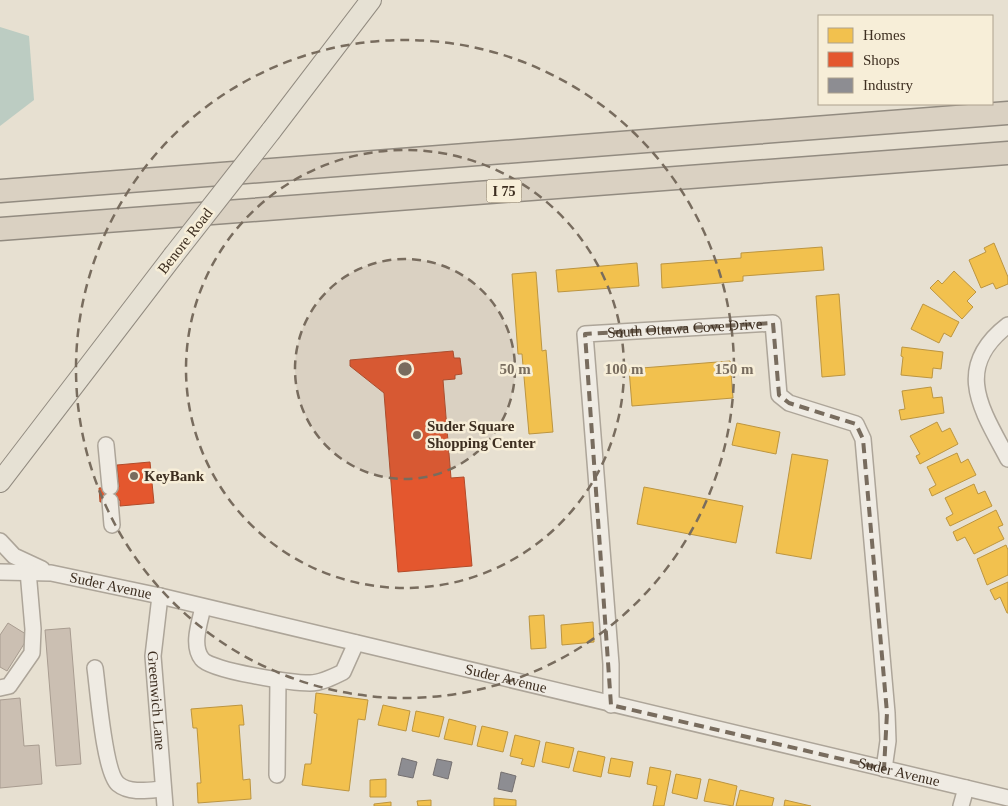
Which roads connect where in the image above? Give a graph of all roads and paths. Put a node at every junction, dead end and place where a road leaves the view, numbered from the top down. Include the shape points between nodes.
1 (371, 0) edge
2 (1008, 113) edge
3 (1008, 153) edge
4 (0, 191) edge
5 (0, 229) edge
6 (1008, 325) edge
7 (106, 445) dead end
8 (1008, 459) edge
9 (4, 477) edge
10 (0, 494) edge
11 (112, 525) dead end
12 (0, 541) edge
13 (28, 571) junction
14 (0, 572) edge
15 (50, 573) junction
16 (160, 596) junction
17 (203, 607) junction
18 (356, 643) junction
19 (95, 668) dead end
20 (278, 680) junction
21 (0, 688) edge
22 (611, 705) junction
23 (884, 769) junction
24 (277, 775) dead end
25 (966, 788) junction
26 (163, 789) junction
27 (1008, 798) edge
28 (985, 800) edge
29 (165, 806) edge
30 (961, 806) edge

1 - 9 main road, Benore Road, bridge
2 - 4 highway
3 - 5 highway, I 75
6 - 8 street via 988,343 976,380 980,408
7 - 11 street
9 - 10 street
12 - 15 street via 14,556
13 - 14 street, Suder Avenue
13 - 15 street, Suder Avenue
13 - 21 street via 32,653 9,686
15 - 16 street, Suder Avenue
16 - 17 street, Suder Avenue
16 - 26 street, Greenwich Lane via 152,656
17 - 18 street, Suder Avenue
17 - 20 street via 197,643 202,661
18 - 20 street via 343,672 312,683
18 - 22 street, Suder Avenue
19 - 26 street via 109,770 118,784 125,787 138,791
20 - 24 street
22 - 23 street, Suder Avenue
22 - 23 street, South Ottawa Cove Drive via 611,664 585,334 773,323 779,395 797,406 856,424 862,438 887,713
23 - 25 street, Suder Avenue
25 - 28 street, Suder Avenue
25 - 30 street
26 - 29 street, Greenwich Lane
27 - 28 street, Suder Avenue

